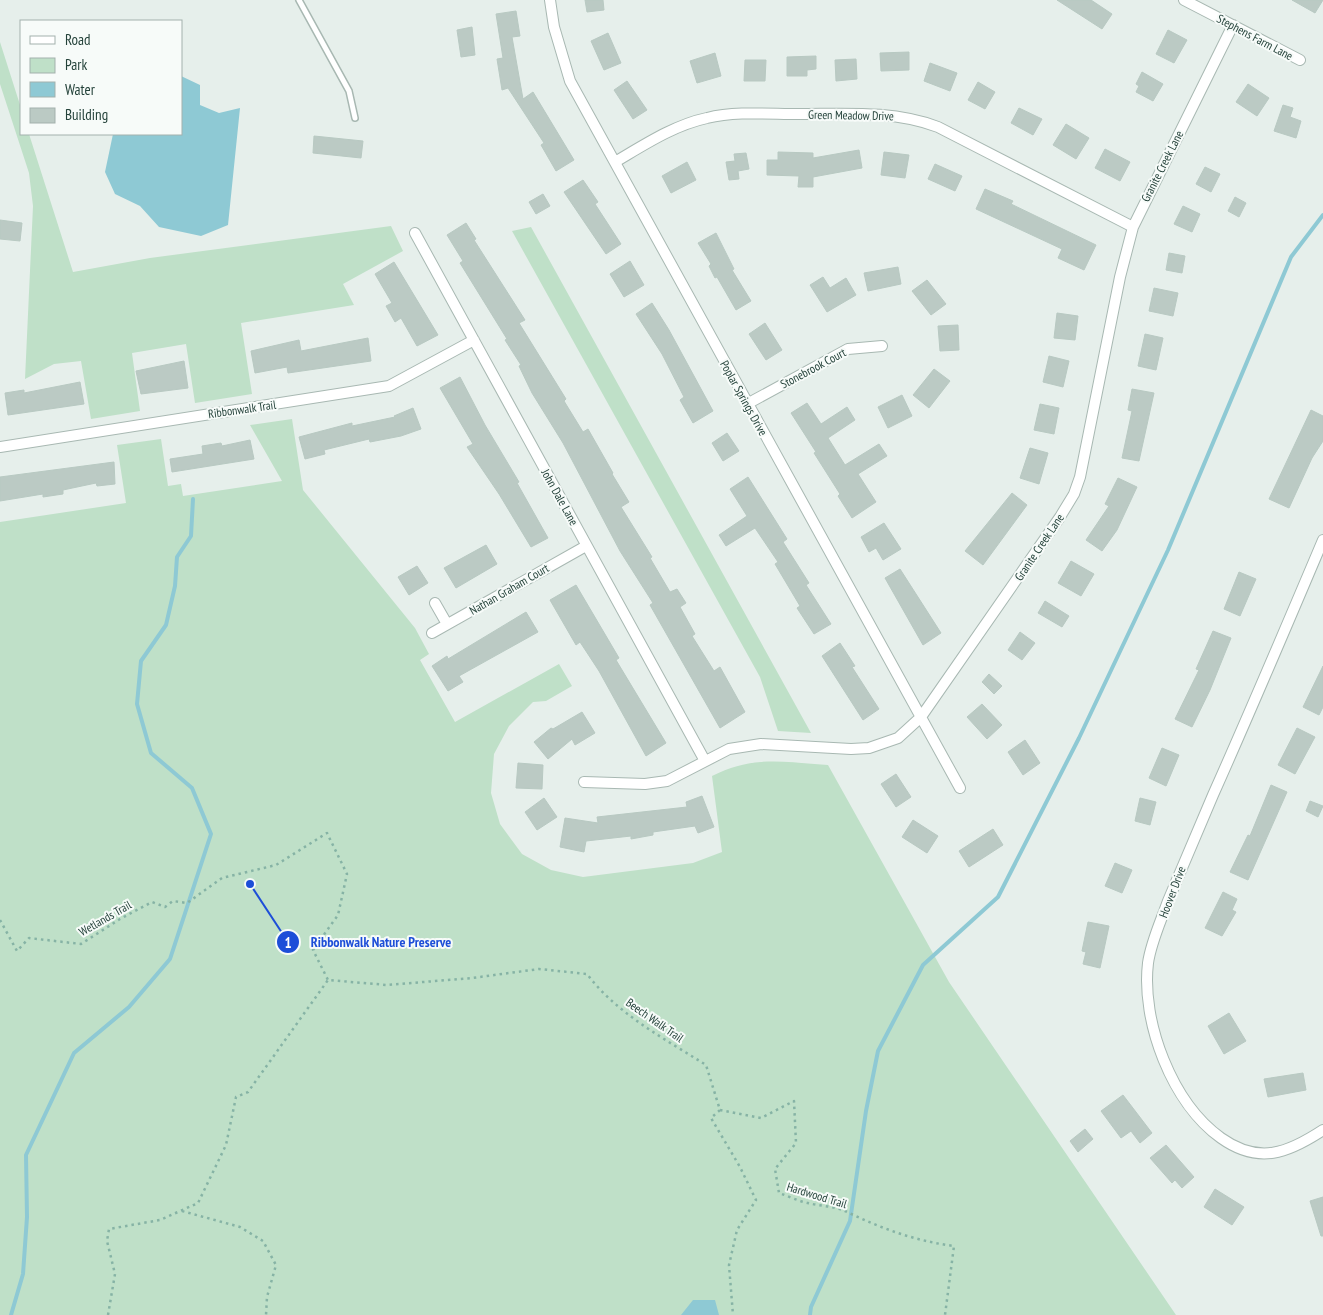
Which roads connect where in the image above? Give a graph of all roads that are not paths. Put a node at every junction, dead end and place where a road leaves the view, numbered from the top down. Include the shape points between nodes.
1 (299, 0) edge
2 (550, 0) edge
3 (1184, 0) edge
4 (1233, 25) junction
5 (1300, 60) dead end
6 (356, 118) dead end
7 (615, 162) junction
8 (1133, 227) junction
9 (415, 233) dead end
10 (474, 340) junction
11 (882, 346) dead end
12 (747, 404) junction
13 (0, 447) edge
14 (1323, 540) edge
15 (586, 546) junction
16 (435, 603) dead end
17 (447, 624) junction
18 (432, 633) dead end
19 (921, 717) junction
20 (705, 761) junction
21 (584, 782) dead end
22 (960, 788) dead end
23 (1323, 1130) edge

1 - 6 lane via 349,91
2 - 7 street, Poplar Springs Drive via 554,27 570,81
3 - 4 street, Stephens Farm Lane
4 - 5 street, Stephens Farm Lane
4 - 8 street, Granite Creek Lane
7 - 8 street, Green Meadow Drive via 664,134 708,118 767,114 888,114 938,127
7 - 12 street, Poplar Springs Drive
8 - 19 street, Granite Creek Lane via 1074,494
9 - 10 street, John Dale Lane
10 - 13 street, Ribbonwalk Trail via 389,386
10 - 15 street, John Dale Lane
11 - 12 street, Stonebrook Court via 848,349
12 - 19 street, Poplar Springs Drive
14 - 23 street, Hoover Drive via 1185,858 1157,931 1148,963 1147,982 1153,1028 1170,1072 1196,1114 1213,1132 1251,1152 1275,1154 1290,1150
15 - 17 street, Nathan Graham Court
15 - 20 street, John Dale Lane
16 - 17 street
17 - 18 street, Nathan Graham Court
19 - 20 street, Granite Creek Lane via 898,738 870,748 760,744 729,749
19 - 22 street, Poplar Springs Drive
20 - 21 street, Granite Creek Lane via 667,781 646,784

